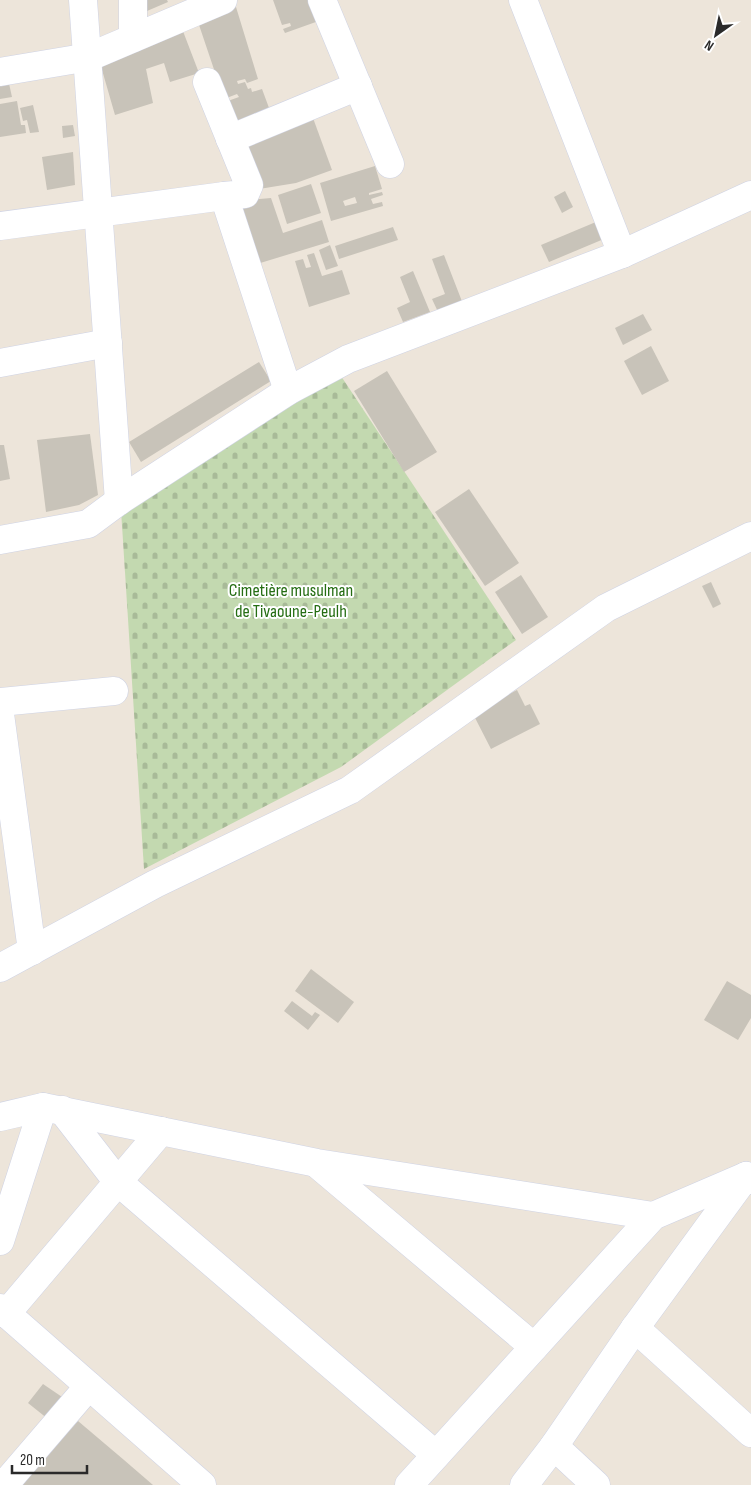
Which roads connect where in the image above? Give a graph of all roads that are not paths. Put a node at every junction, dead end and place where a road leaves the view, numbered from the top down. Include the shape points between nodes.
1 (83, 0) edge
2 (133, 0) edge
3 (223, 0) edge
4 (322, 0) edge
5 (523, 0) edge
6 (133, 38) junction
7 (89, 57) junction
8 (0, 72) edge
9 (208, 82) dead end
10 (358, 86) junction
11 (230, 138) junction
12 (390, 164) dead end
13 (751, 195) edge
14 (224, 196) junction
15 (97, 213) junction
16 (0, 226) edge
17 (622, 254) junction
18 (108, 343) junction
19 (0, 363) edge
20 (288, 391) junction
21 (119, 501) junction
22 (751, 536) edge
23 (0, 540) edge
24 (114, 691) dead end
25 (0, 702) edge
26 (0, 714) edge
27 (8, 840) edge
28 (32, 951) junction
29 (0, 968) edge
30 (53, 1108) junction
31 (0, 1116) edge
32 (161, 1131) junction
33 (317, 1164) junction
34 (749, 1175) edge
35 (117, 1181) junction
36 (653, 1216) junction
37 (0, 1241) edge
38 (3, 1311) edge
39 (635, 1328) junction
40 (534, 1347) junction
41 (89, 1386) junction
42 (751, 1433) edge
43 (554, 1446) junction
44 (436, 1455) junction
45 (4, 1485) edge
46 (202, 1485) edge
47 (409, 1485) edge
48 (524, 1485) edge
49 (596, 1485) edge

1 - 7 street
2 - 6 street
3 - 6 street
4 - 10 street
5 - 17 street
6 - 7 street
7 - 8 street
7 - 15 street
9 - 11 street
10 - 11 street
10 - 12 street
11 - 14 street via 250,185 245,194
13 - 17 street
14 - 15 street
14 - 20 street
15 - 16 street
15 - 18 street
17 - 20 street via 348,359
18 - 19 street
18 - 21 street
20 - 21 street
21 - 23 street via 88,524
22 - 28 street via 606,608 350,790 155,884
24 - 25 street
26 - 27 street
27 - 28 street
28 - 29 street
30 - 31 street
30 - 32 street
30 - 35 street
30 - 37 street
32 - 33 street
32 - 35 street
33 - 36 street
33 - 40 street
34 - 36 street
34 - 39 street
35 - 38 street
35 - 44 street
36 - 40 street
38 - 41 street
39 - 42 street
39 - 43 street
40 - 44 street
41 - 45 street
41 - 46 street
43 - 48 street
43 - 49 street
44 - 47 street

